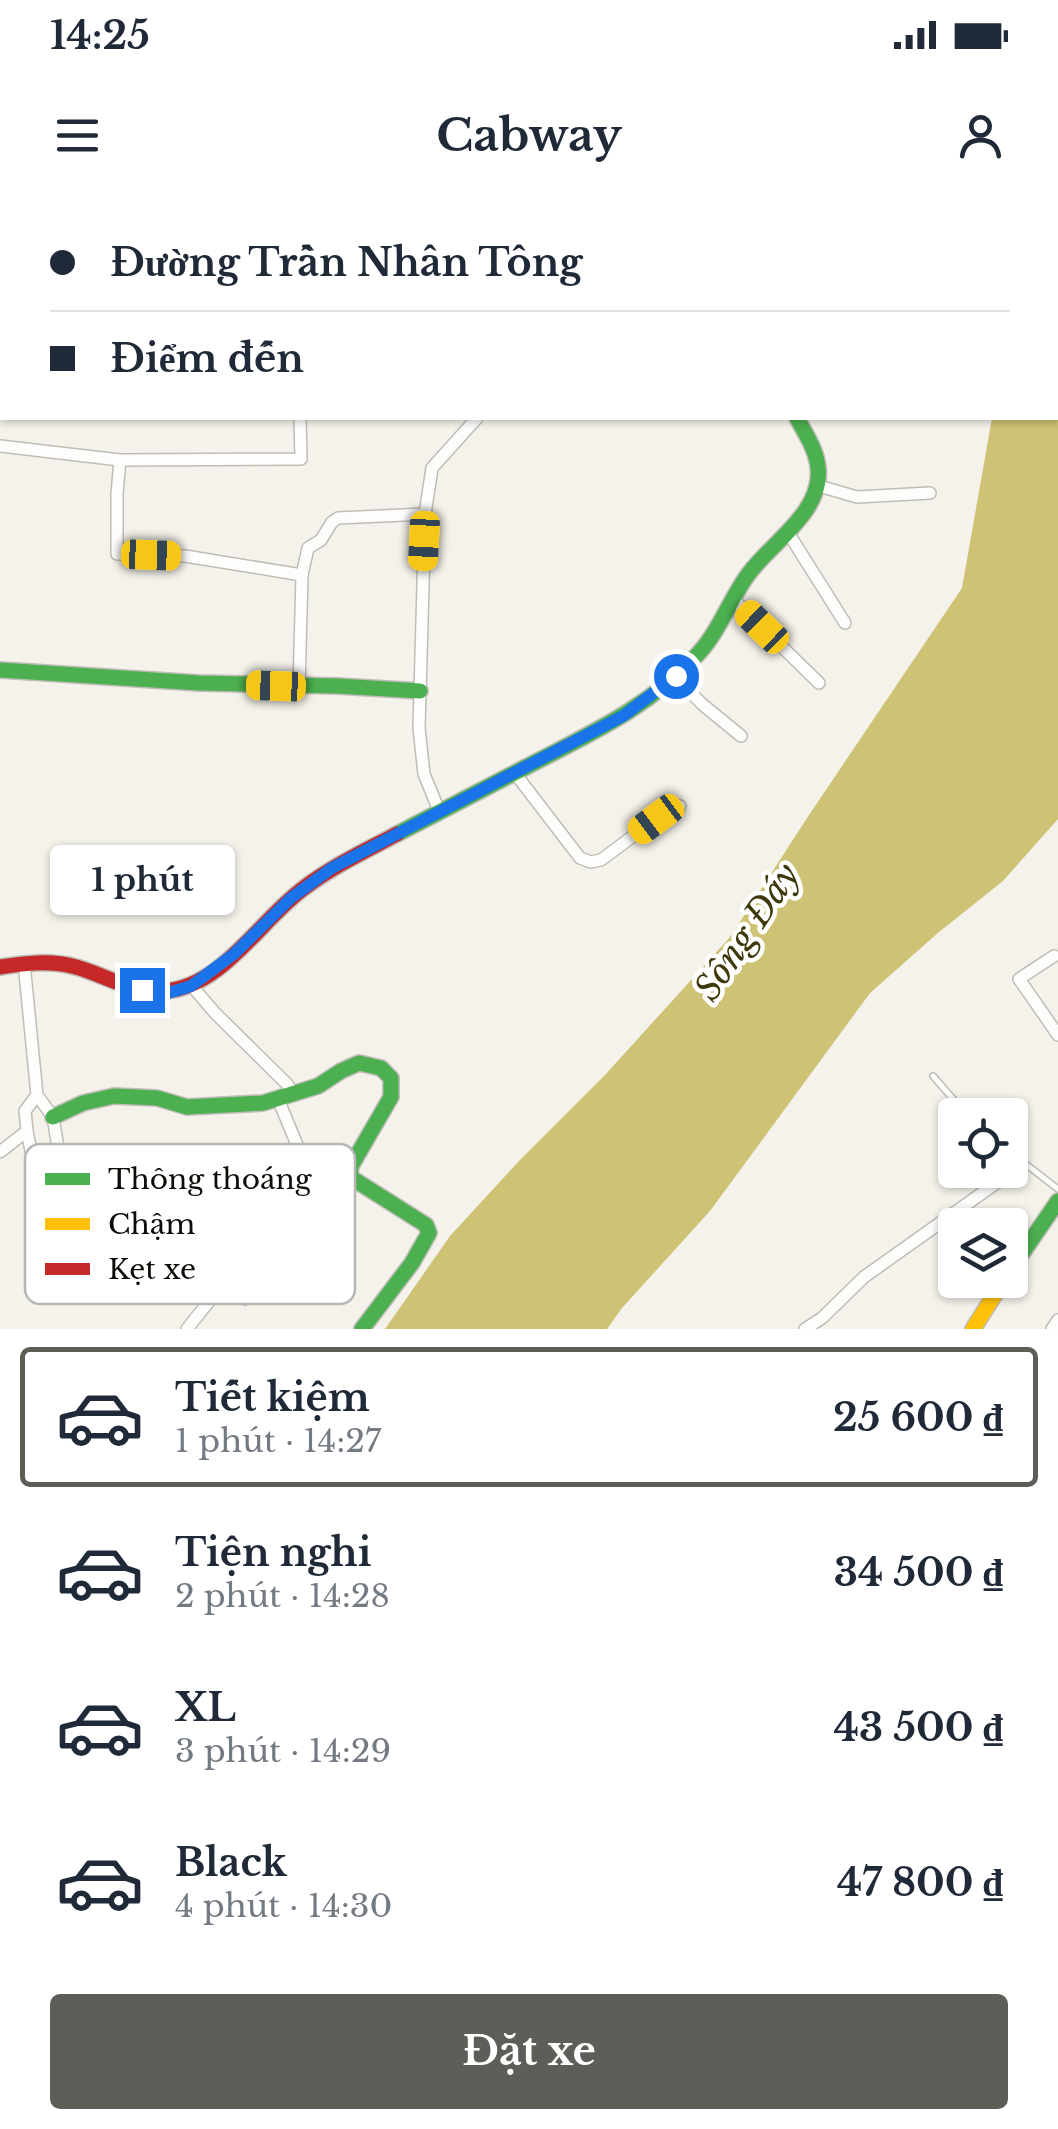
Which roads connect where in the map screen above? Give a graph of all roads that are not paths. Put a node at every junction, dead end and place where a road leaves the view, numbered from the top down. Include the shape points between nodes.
1 (300, 420) edge
2 (475, 420) edge
3 (798, 420) edge
4 (0, 446) edge
5 (120, 460) junction
6 (819, 486) junction
7 (930, 493) dead end
8 (425, 514) junction
9 (787, 531) junction
10 (302, 575) junction
11 (733, 599) junction
12 (845, 622) dead end
13 (0, 670) edge
14 (676, 676) junction
15 (819, 683) dead end
16 (299, 686) junction
17 (420, 691) junction
18 (741, 736) dead end
19 (514, 772) junction
20 (680, 806) dead end
21 (440, 814) junction
22 (1054, 956) dead end
23 (0, 967) edge
24 (25, 970) junction
25 (191, 986) junction
26 (1058, 1035) edge
27 (934, 1076) dead end
28 (38, 1095) junction
29 (285, 1096) junction
30 (953, 1098) edge
31 (52, 1117) junction
32 (26, 1131) junction
33 (29, 1144) edge
34 (57, 1144) edge
35 (298, 1144) edge
36 (0, 1152) edge
37 (355, 1159) edge
38 (1028, 1166) edge
39 (355, 1179) edge
40 (988, 1188) edge
41 (1058, 1190) edge
42 (1058, 1202) edge
43 (1028, 1245) edge
44 (993, 1298) edge
45 (207, 1304) edge
46 (1058, 1320) edge
47 (186, 1329) edge
48 (362, 1329) edge
49 (806, 1329) edge
50 (974, 1329) edge
51 (1052, 1329) edge

1 - 5 street via 301,459
2 - 8 street via 432,468
3 - 6 street via 818,459
4 - 5 street
5 - 10 street via 117,554 185,556
6 - 7 street via 857,497
6 - 9 street
8 - 10 street via 338,518 308,548
8 - 17 street
9 - 11 street
9 - 12 street
10 - 16 street
11 - 14 street via 702,650
11 - 15 street
13 - 16 street
14 - 18 street
14 - 19 street via 630,713
16 - 17 street
17 - 21 street via 424,774
19 - 20 street via 580,858 591,862
19 - 21 street
21 - 25 street via 332,868
22 - 26 street via 1019,979
23 - 24 street
24 - 25 street via 74,966 168,993
24 - 28 street
25 - 29 street via 288,1084
27 - 30 lane
28 - 31 street
28 - 32 street via 25,1111
29 - 31 street via 199,1107 114,1096
29 - 35 street
29 - 37 street via 360,1063 382,1068 391,1078 391,1098
31 - 34 street
32 - 33 street
32 - 36 street
38 - 41 lane
39 - 48 street via 429,1233
40 - 49 street via 864,1277
42 - 43 street
44 - 50 street
45 - 47 street
46 - 51 street

